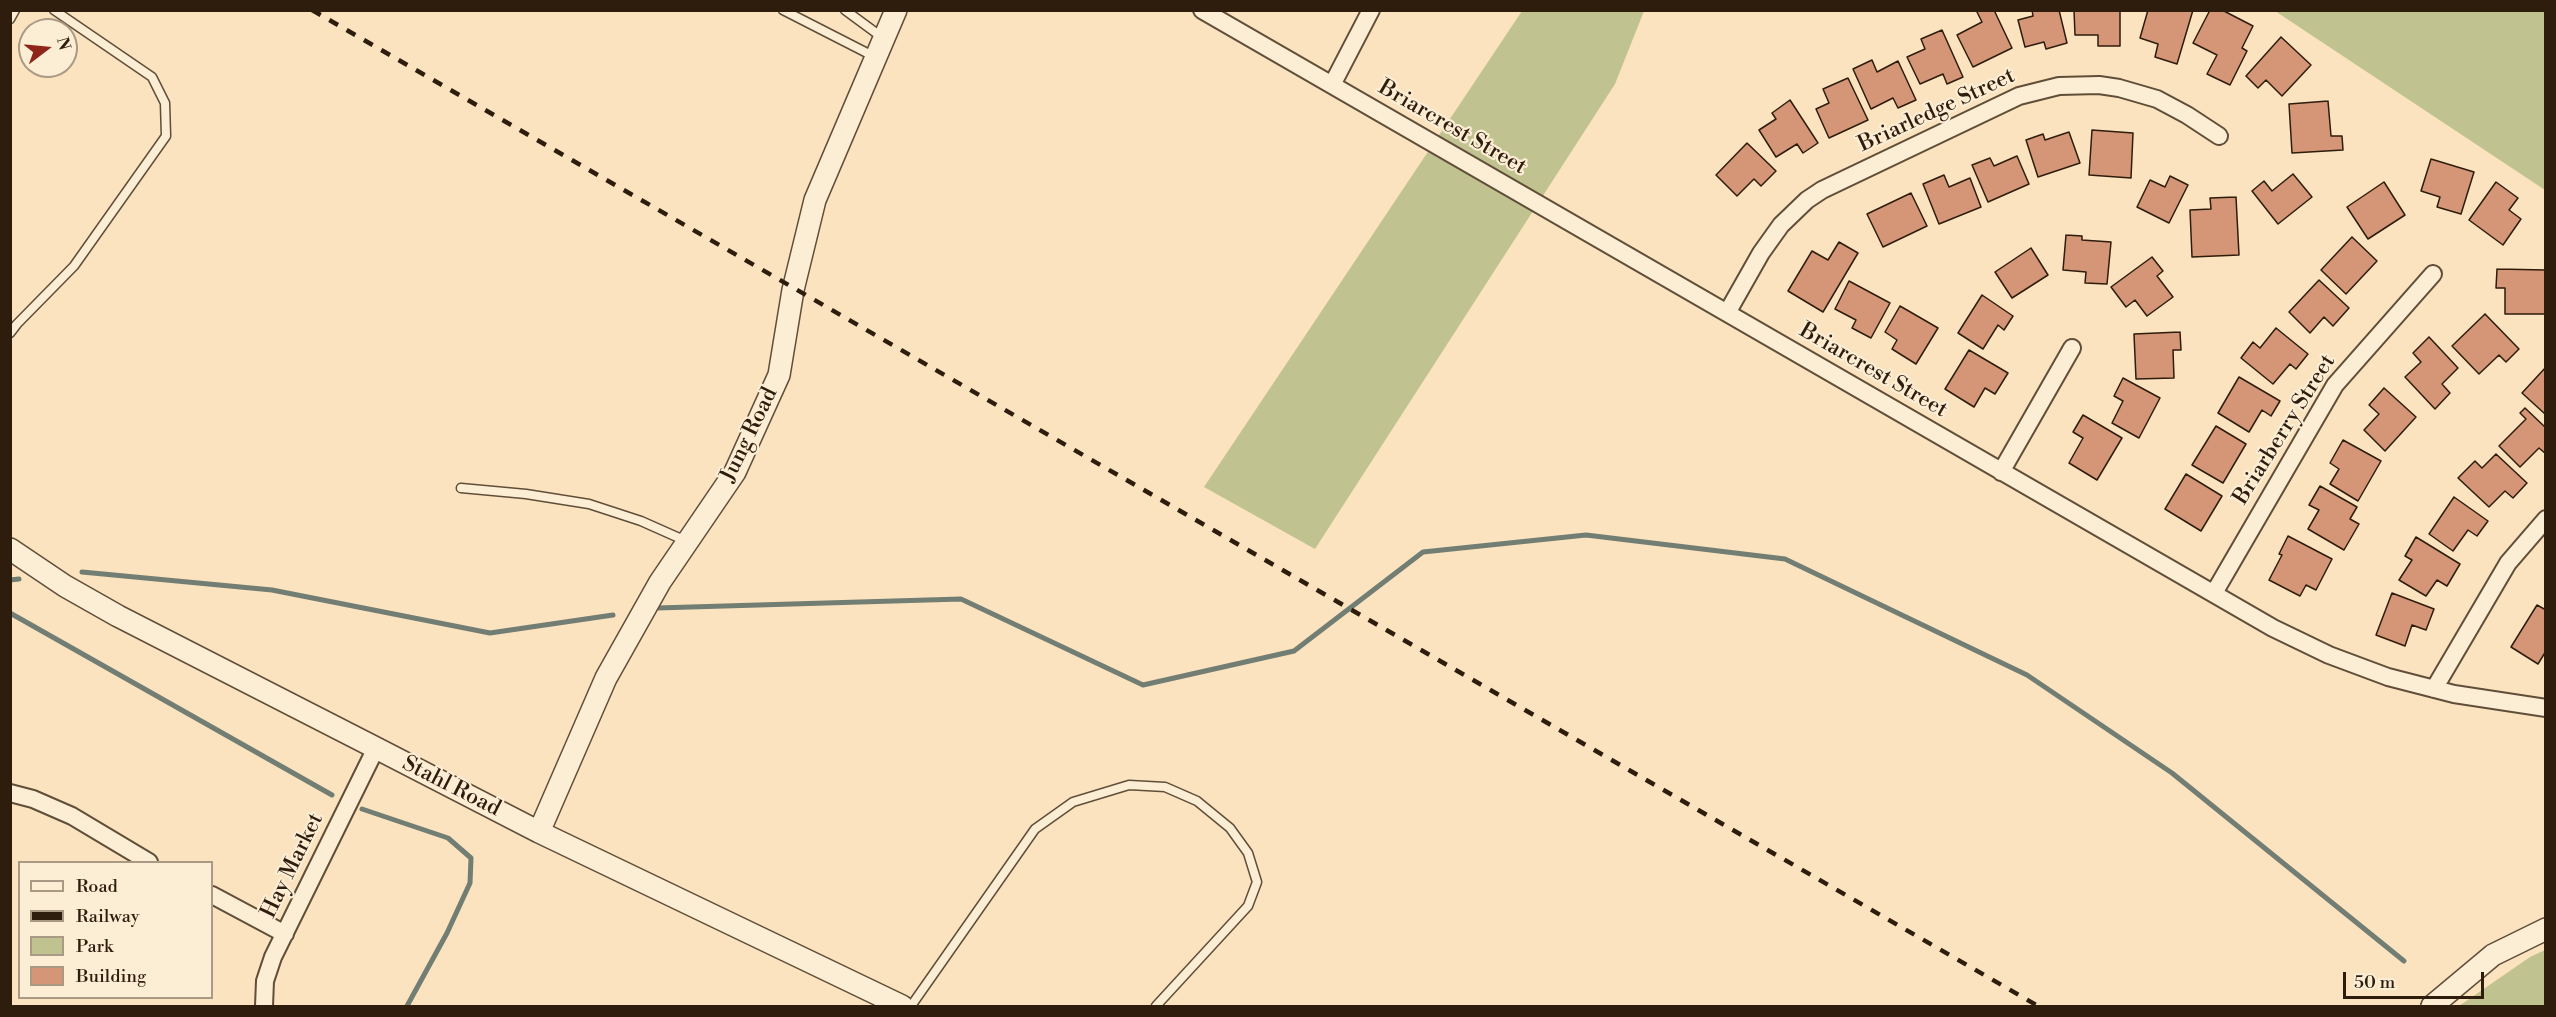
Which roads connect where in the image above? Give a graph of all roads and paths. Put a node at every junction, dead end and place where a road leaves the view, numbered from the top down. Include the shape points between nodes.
1 (15, 10) edge
2 (54, 10) edge
3 (783, 10) edge
4 (845, 10) edge
5 (896, 10) edge
6 (1202, 10) edge
7 (1371, 10) edge
8 (10, 19) edge
9 (879, 48) junction
10 (1332, 85) junction
11 (2219, 136) dead end
12 (2433, 274) dead end
13 (1727, 313) junction
14 (10, 333) edge
15 (2072, 348) dead end
16 (2001, 472) junction
17 (461, 488) dead end
18 (2546, 519) edge
19 (687, 541) junction
20 (10, 549) edge
21 (2214, 593) junction
22 (2434, 689) junction
23 (2546, 708) edge
24 (376, 748) junction
25 (10, 793) edge
26 (539, 832) junction
27 (147, 861) edge
28 (213, 896) edge
29 (2546, 929) edge
30 (285, 934) junction
31 (264, 1006) edge
32 (902, 1006) edge
33 (911, 1006) edge
34 (1156, 1006) edge
35 (2432, 1006) edge

1 - 8 lane
2 - 14 lane via 152,77 165,103 166,136 74,266
3 - 9 lane
4 - 9 lane
5 - 9 street, Jung Road
6 - 10 street, Briarcrest Street
7 - 10 street
9 - 19 street, Jung Road via 815,200 804,236 779,375 735,472
10 - 13 street, Briarcrest Street
11 - 13 street, Briarledge Street via 2157,99 2119,88 2059,86 2019,96 1807,200 1781,225 1761,253
12 - 21 street, Briarberry Street via 2335,385
13 - 16 street, Briarcrest Street
15 - 16 street
16 - 21 street, Briarcrest Street
17 - 19 lane via 589,504
18 - 22 street via 2508,563
19 - 26 street, Jung Road via 606,678
20 - 24 street, Stahl Road via 118,616
21 - 22 street, Briarcrest Street via 2329,655
22 - 23 street, Briarcrest Street
24 - 26 street, Stahl Road
24 - 30 street, Hay Market
25 - 27 street via 72,816
26 - 32 street, Stahl Road
28 - 30 street
29 - 35 street via 2493,955
30 - 31 street, Hay Market via 265,981
33 - 34 lane via 1035,829 1073,802 1129,785 1165,787 1197,801 1230,828 1248,853 1257,882 1248,906

